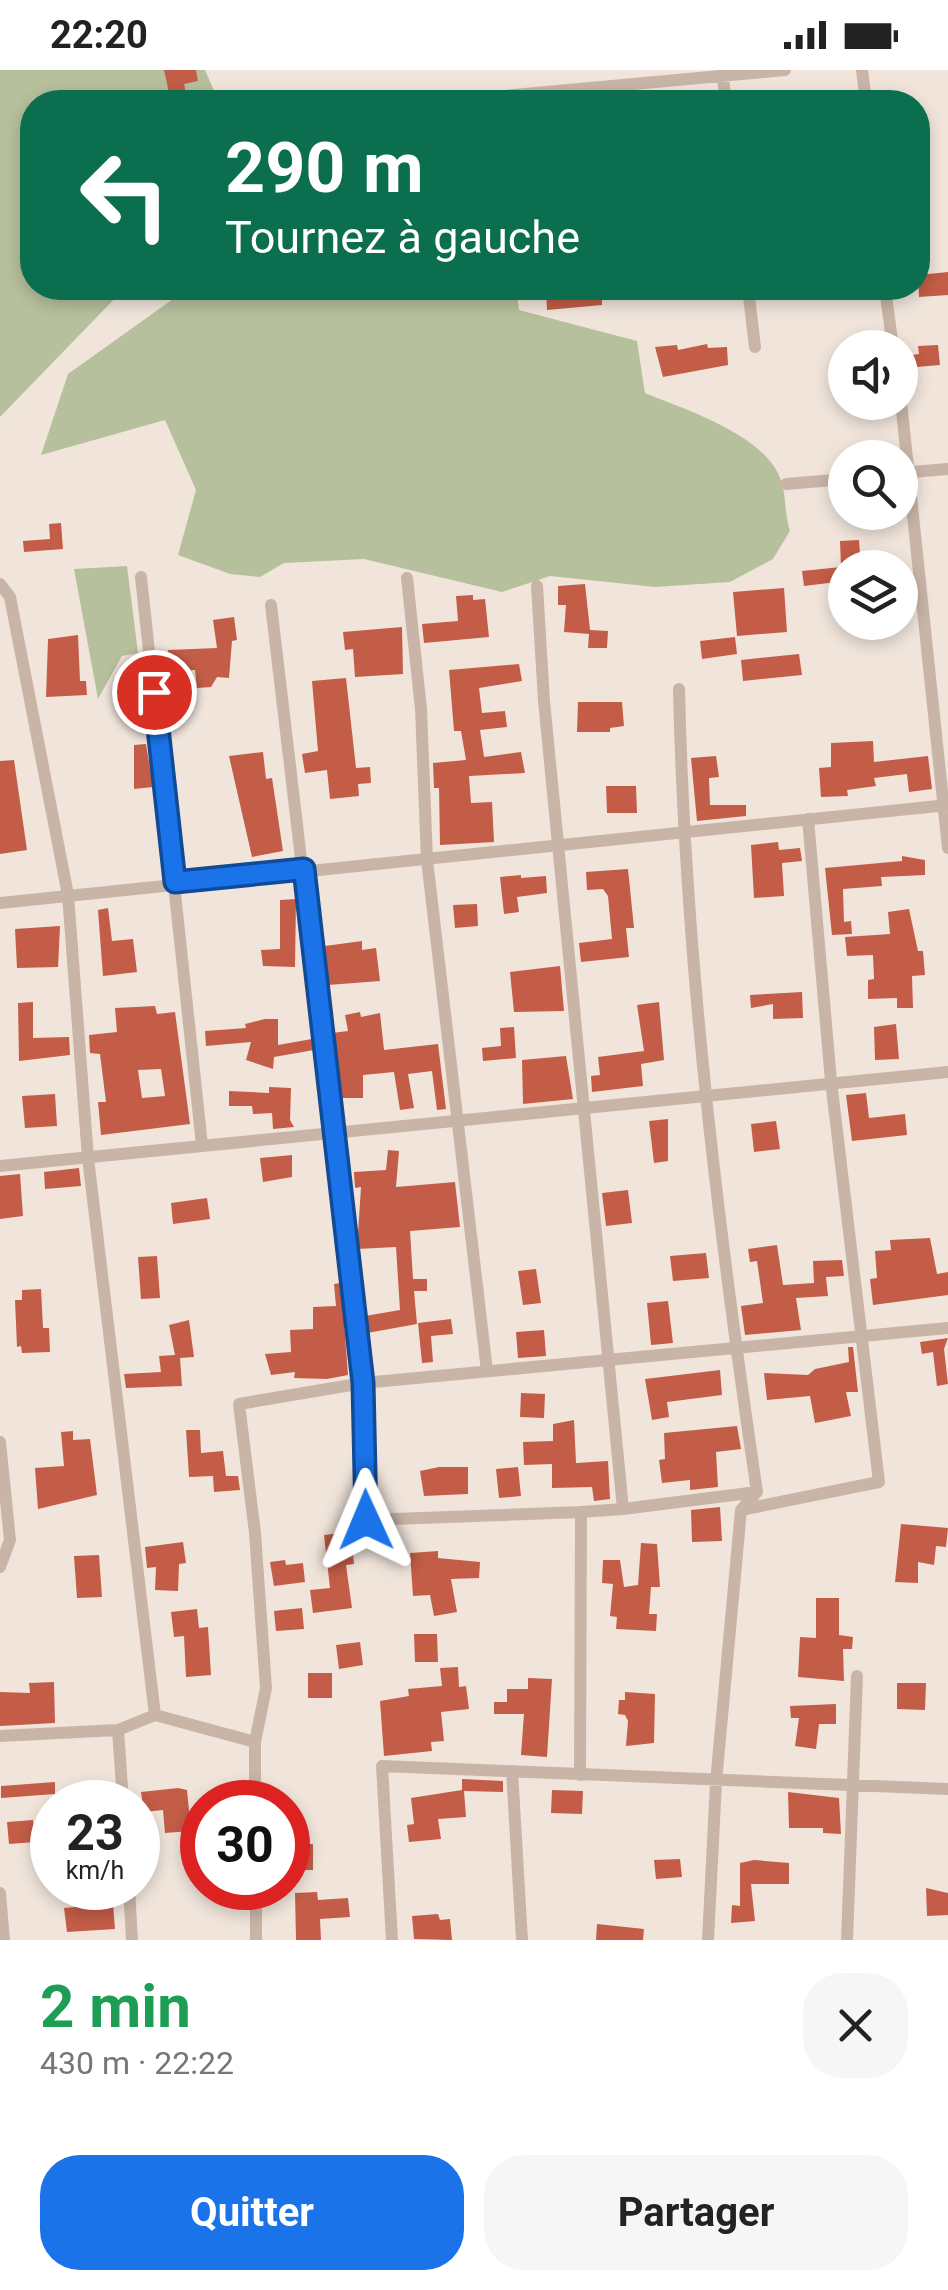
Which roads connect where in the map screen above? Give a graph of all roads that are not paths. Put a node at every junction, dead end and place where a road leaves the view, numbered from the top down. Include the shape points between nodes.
1 (594, 70) edge
2 (785, 70) edge
3 (722, 74) edge
4 (594, 87) junction
5 (563, 90) edge
6 (749, 300) edge
7 (887, 300) edge
8 (891, 330) edge
9 (755, 347) dead end
10 (948, 469) edge
11 (918, 472) edge
12 (828, 480) edge
13 (786, 484) dead end
14 (913, 530) edge
15 (141, 577) dead end
16 (406, 578) dead end
17 (0, 584) edge
18 (537, 586) dead end
19 (272, 605) dead end
20 (679, 689) dead end
21 (947, 805) edge
22 (808, 820) junction
23 (682, 834) junction
24 (559, 846) junction
25 (948, 848) edge
26 (426, 860) junction
27 (304, 869) junction
28 (175, 882) junction
29 (68, 895) junction
30 (0, 902) edge
31 (948, 1072) edge
32 (832, 1081) junction
33 (708, 1095) junction
34 (585, 1107) junction
35 (461, 1119) junction
36 (331, 1130) junction
37 (202, 1144) junction
38 (88, 1158) junction
39 (0, 1166) edge
40 (948, 1328) edge
41 (863, 1337) junction
42 (736, 1350) junction
43 (606, 1364) junction
44 (487, 1371) junction
45 (363, 1383) junction
46 (0, 1442) edge
47 (757, 1492) junction
48 (623, 1509) junction
49 (741, 1510) junction
50 (581, 1512) junction
51 (0, 1566) edge
52 (857, 1676) dead end
53 (155, 1715) junction
54 (118, 1730) junction
55 (0, 1736) edge
56 (255, 1742) junction
57 (512, 1771) junction
58 (580, 1775) junction
59 (121, 1780) edge
60 (255, 1780) edge
61 (716, 1782) junction
62 (852, 1783) junction
63 (948, 1789) edge
64 (0, 1893) edge
65 (130, 1910) edge
66 (256, 1910) edge
67 (4, 1940) edge
68 (132, 1940) edge
69 (256, 1940) edge
70 (392, 1940) edge
71 (522, 1940) edge
72 (708, 1940) edge
73 (847, 1940) edge

1 - 4 street
2 - 3 street
3 - 4 street
4 - 5 street
6 - 9 street
7 - 8 street
10 - 11 street
12 - 13 street
14 - 21 street
15 - 28 street
16 - 26 street via 421,709
17 - 29 street via 10,596
18 - 24 street
19 - 27 street
20 - 23 street
21 - 22 street
21 - 25 street
22 - 23 street
22 - 32 street
23 - 24 street
23 - 33 street
24 - 26 street
24 - 34 street
26 - 27 street
26 - 35 street
27 - 28 street
27 - 36 street
28 - 29 street
28 - 37 street
29 - 30 street
29 - 38 street
31 - 32 street
32 - 33 street
32 - 41 street
33 - 34 street
33 - 42 street
34 - 35 street
34 - 43 street
35 - 36 street
35 - 44 street
36 - 37 street
36 - 45 street
37 - 38 street
38 - 39 street
38 - 53 street
40 - 41 street
41 - 42 street
41 - 49 street via 879,1482
42 - 43 street
42 - 47 street
43 - 44 street
43 - 48 street
44 - 45 street
45 - 50 street via 366,1520
45 - 56 street via 239,1404 266,1688
46 - 51 street via 10,1540
47 - 48 street
47 - 49 street
48 - 50 street
49 - 61 street
50 - 58 street
52 - 62 street
53 - 54 street
53 - 56 street
54 - 55 street
54 - 59 street
56 - 60 street
57 - 58 street
57 - 70 street via 382,1766
57 - 71 street
58 - 61 street
61 - 62 street
61 - 72 street
62 - 63 street
62 - 73 street
64 - 67 street
65 - 68 street
66 - 69 street

